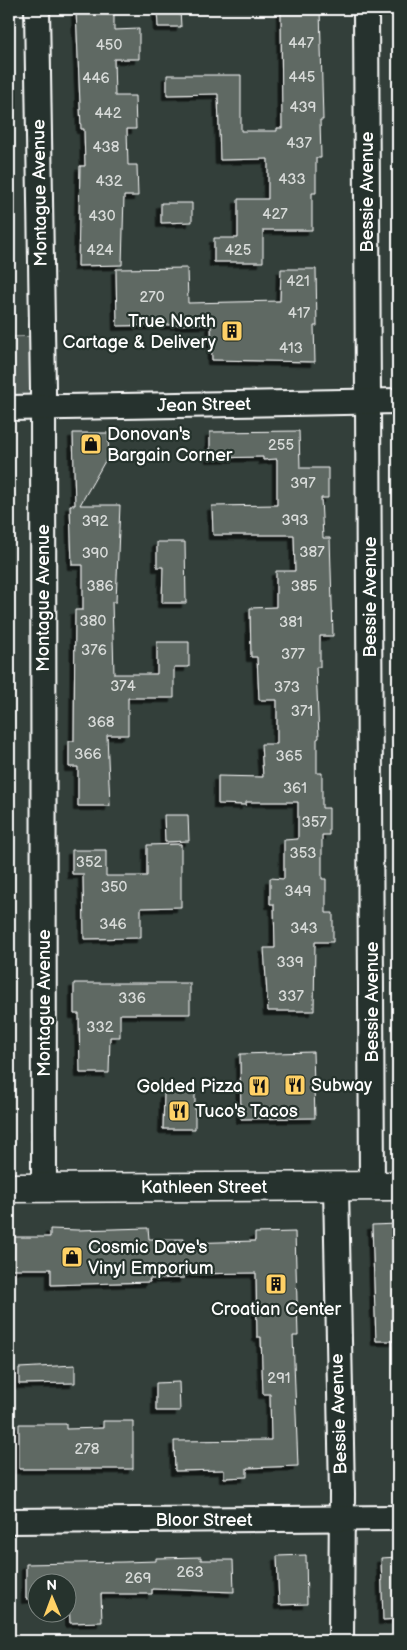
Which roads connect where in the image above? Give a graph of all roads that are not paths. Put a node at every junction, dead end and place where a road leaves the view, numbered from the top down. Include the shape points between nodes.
1 (37, 9) edge
2 (366, 9) edge
3 (368, 401) junction
4 (398, 401) edge
5 (9, 408) edge
6 (43, 408) junction
7 (385, 1186) edge
8 (44, 1187) junction
9 (336, 1187) junction
10 (9, 1188) edge
11 (340, 1518) junction
12 (398, 1518) edge
13 (9, 1521) edge
14 (341, 1641) edge

1 - 6 street, Montague Avenue
2 - 3 street, Bessie Avenue
3 - 4 street, Jean Street
3 - 6 street, Jean Street
3 - 7 street, Bessie Avenue
5 - 6 street, Jean Street
6 - 8 street, Montague Avenue
7 - 9 street, Kathleen Street
8 - 9 street, Kathleen Street
8 - 10 street, Kathleen Street
9 - 11 street, Bessie Avenue
11 - 12 street, Bloor Street
11 - 13 street, Bloor Street
11 - 14 street, Bessie Avenue

